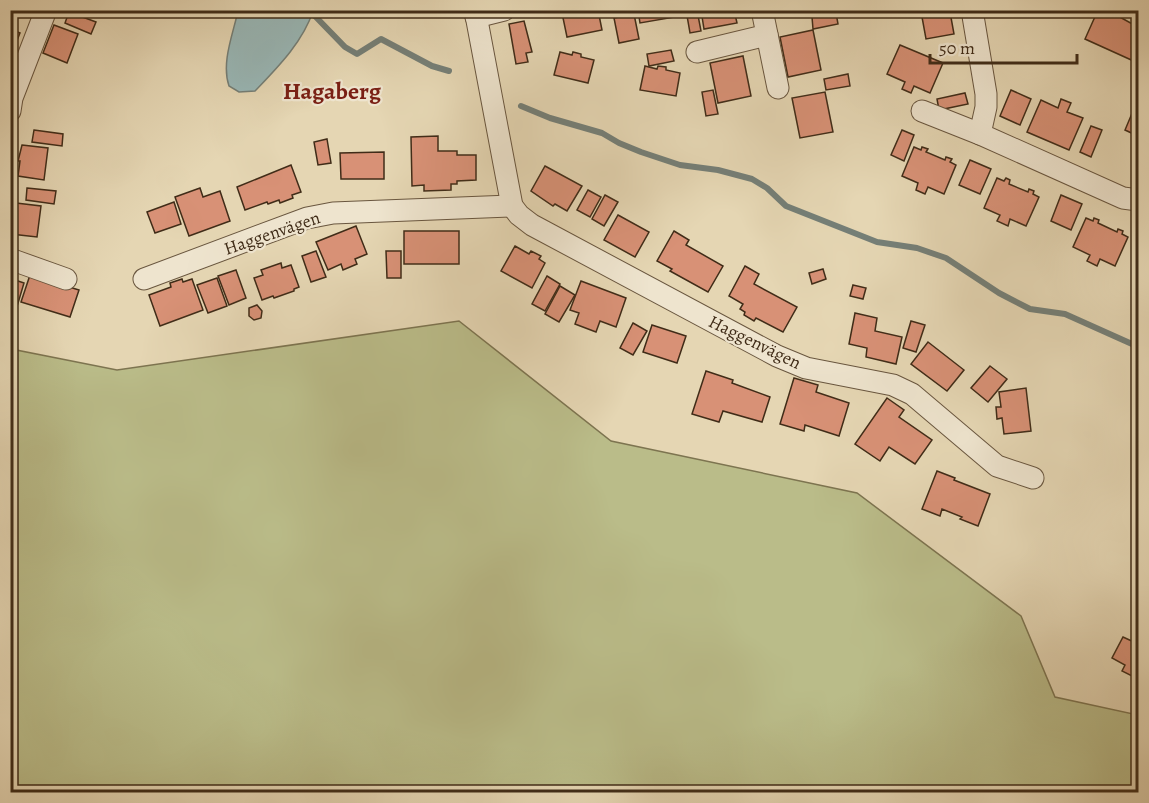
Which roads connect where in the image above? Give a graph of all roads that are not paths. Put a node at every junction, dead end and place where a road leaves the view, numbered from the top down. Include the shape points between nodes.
1 (46, 10) edge
2 (504, 10) edge
3 (762, 10) edge
4 (972, 10) edge
5 (475, 14) edge
6 (767, 35) junction
7 (696, 52) dead end
8 (778, 88) dead end
9 (10, 111) edge
10 (922, 111) dead end
11 (980, 134) junction
12 (1138, 201) edge
13 (512, 206) junction
14 (10, 259) edge
15 (66, 279) dead end
16 (144, 279) dead end
17 (1033, 478) dead end

1 - 9 street
2 - 5 street
3 - 6 street
4 - 11 street via 986,94
5 - 13 street
6 - 7 street
6 - 8 street
10 - 11 street
11 - 12 street via 1123,198
13 - 16 street, Haggenvägen via 333,213 307,218
13 - 17 street, Haggenvägen via 532,225 777,356 806,368 893,385 912,393 997,465
14 - 15 street

